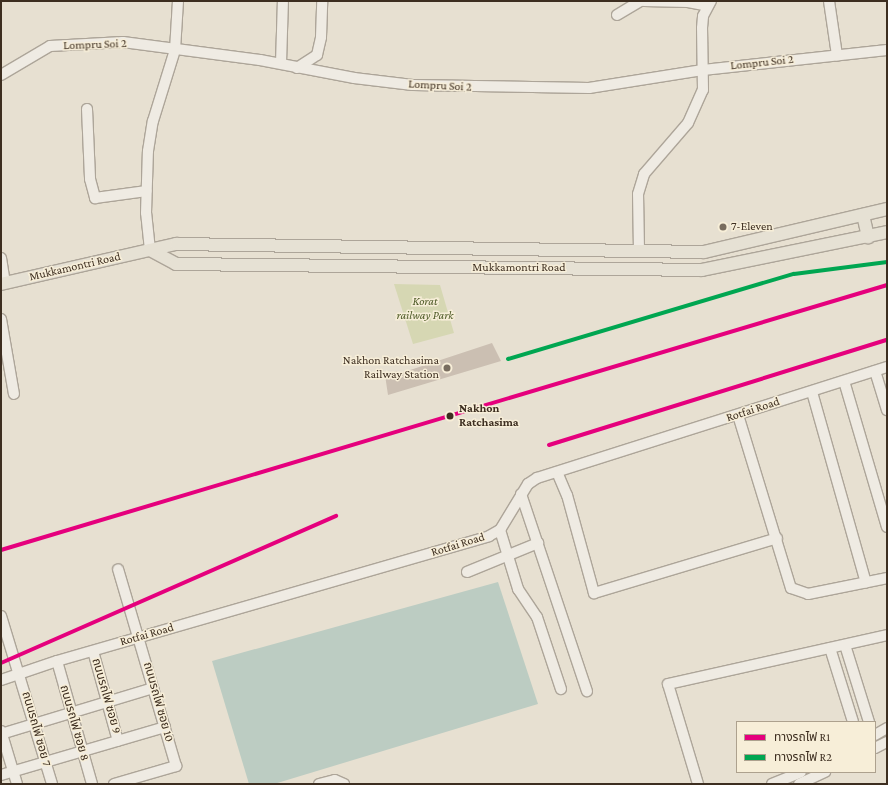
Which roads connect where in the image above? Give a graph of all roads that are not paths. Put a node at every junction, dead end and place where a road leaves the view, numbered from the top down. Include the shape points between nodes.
1 (178, 1) edge
2 (283, 1) edge
3 (322, 1) edge
4 (640, 1) edge
5 (644, 1) edge
6 (829, 1) edge
7 (709, 3) edge
8 (617, 15) dead end
9 (175, 50) junction
10 (887, 50) edge
11 (837, 55) junction
12 (282, 63) junction
13 (297, 68) junction
14 (703, 70) junction
15 (1, 75) edge
16 (87, 109) dead end
17 (147, 191) junction
18 (887, 209) edge
19 (863, 215) junction
20 (887, 232) edge
21 (868, 237) junction
22 (150, 250) junction
23 (639, 250) junction
24 (1, 258) edge
25 (646, 268) junction
26 (3, 284) edge
27 (1, 319) edge
28 (887, 367) edge
29 (875, 371) junction
30 (844, 381) junction
31 (812, 392) junction
32 (14, 394) dead end
33 (887, 410) edge
34 (738, 415) junction
35 (557, 472) junction
36 (521, 494) junction
37 (887, 526) edge
38 (500, 530) junction
39 (777, 538) junction
40 (538, 543) junction
41 (509, 556) junction
42 (118, 569) dead end
43 (467, 572) dead end
44 (887, 578) edge
45 (866, 583) junction
46 (1, 616) edge
47 (887, 635) edge
48 (139, 638) junction
49 (845, 645) junction
50 (830, 648) junction
51 (93, 651) junction
52 (56, 661) junction
53 (20, 673) junction
54 (1, 680) edge
55 (153, 688) junction
56 (561, 689) dead end
57 (587, 691) dead end
58 (107, 701) junction
59 (71, 712) junction
60 (853, 721) edge
61 (869, 721) edge
62 (35, 723) junction
63 (165, 727) junction
64 (887, 728) edge
65 (1, 733) edge
66 (876, 734) edge
67 (118, 740) junction
68 (887, 742) edge
69 (876, 748) edge
70 (82, 751) junction
71 (46, 761) junction
72 (13, 771) junction
73 (799, 773) edge
74 (823, 773) edge
75 (1, 775) edge
76 (16, 784) edge
77 (52, 784) edge
78 (92, 784) edge
79 (114, 784) edge
80 (319, 784) edge
81 (344, 784) edge
82 (698, 784) edge
83 (772, 784) edge
84 (799, 784) edge

1 - 9 street
2 - 12 street
3 - 13 street via 321,37 317,55
4 - 8 street
5 - 7 street
6 - 11 street
7 - 14 street via 702,28
9 - 12 street, Lompru Soi 2
9 - 15 street, Lompru Soi 2 via 123,42 50,46
9 - 17 street via 153,121
10 - 11 street, Lompru Soi 2
11 - 14 street, Lompru Soi 2
12 - 13 street, Lompru Soi 2
13 - 14 street, Lompru Soi 2 via 443,88 589,88
14 - 23 street via 703,90 688,123 644,174 638,194
16 - 17 street via 90,179 95,198
17 - 22 street
18 - 19 main road, Mukkamontri Road
19 - 21 main road
19 - 23 main road, Mukkamontri Road via 718,251
20 - 21 main road, Mukkamontri Road
21 - 25 main road, Mukkamontri Road via 718,269
22 - 23 main road, Mukkamontri Road via 176,244
22 - 25 main road, Mukkamontri Road via 176,264
22 - 26 main road, Mukkamontri Road
23 - 25 main road
24 - 26 street
27 - 32 street
28 - 29 street, Rotfai Road
29 - 30 street, Rotfai Road
29 - 33 street
30 - 31 street, Rotfai Road
30 - 37 street
31 - 34 street, Rotfai Road
31 - 45 street
34 - 35 street, Rotfai Road
34 - 39 street
35 - 36 street, Rotfai Road via 537,478
35 - 39 street via 567,495 594,593
36 - 38 street, Rotfai Road
36 - 40 street
38 - 41 street
38 - 48 street, Rotfai Road via 489,536
39 - 45 street via 791,588 808,594
40 - 41 street
40 - 57 street
41 - 43 street
41 - 56 street via 518,589 537,617
42 - 48 street, ถนนรถไฟ ซอย 10
44 - 45 street
46 - 53 street, ถนนรถไฟ ซอย 7
47 - 49 street
48 - 51 street, Rotfai Road
48 - 55 street, ถนนรถไฟ ซอย 10
49 - 50 street
49 - 61 street
50 - 60 street
50 - 82 street via 668,684
51 - 52 street, Rotfai Road
51 - 58 street, ถนนรถไฟ ซอย 9
52 - 53 street, Rotfai Road
52 - 59 street, ถนนรถไฟ ซอย 8
53 - 54 street, Rotfai Road
53 - 62 street, ถนนรถไฟ ซอย 7
55 - 58 street
55 - 63 street, ถนนรถไฟ ซอย 10
58 - 59 street
58 - 67 street, ถนนรถไฟ ซอย 9
59 - 62 street
59 - 70 street, ถนนรถไฟ ซอย 8
62 - 65 street
62 - 71 street, ถนนรถไฟ ซอย 7
63 - 67 street
63 - 79 street, ถนนรถไฟ ซอย 10 via 176,766
64 - 66 street
65 - 72 street
67 - 70 street
68 - 69 street
70 - 71 street
70 - 78 street, ถนนรถไฟ ซอย 8
71 - 72 street
71 - 77 street, ถนนรถไฟ ซอย 7
72 - 75 street
72 - 76 street
73 - 83 street
74 - 84 street
80 - 81 street via 335,780

